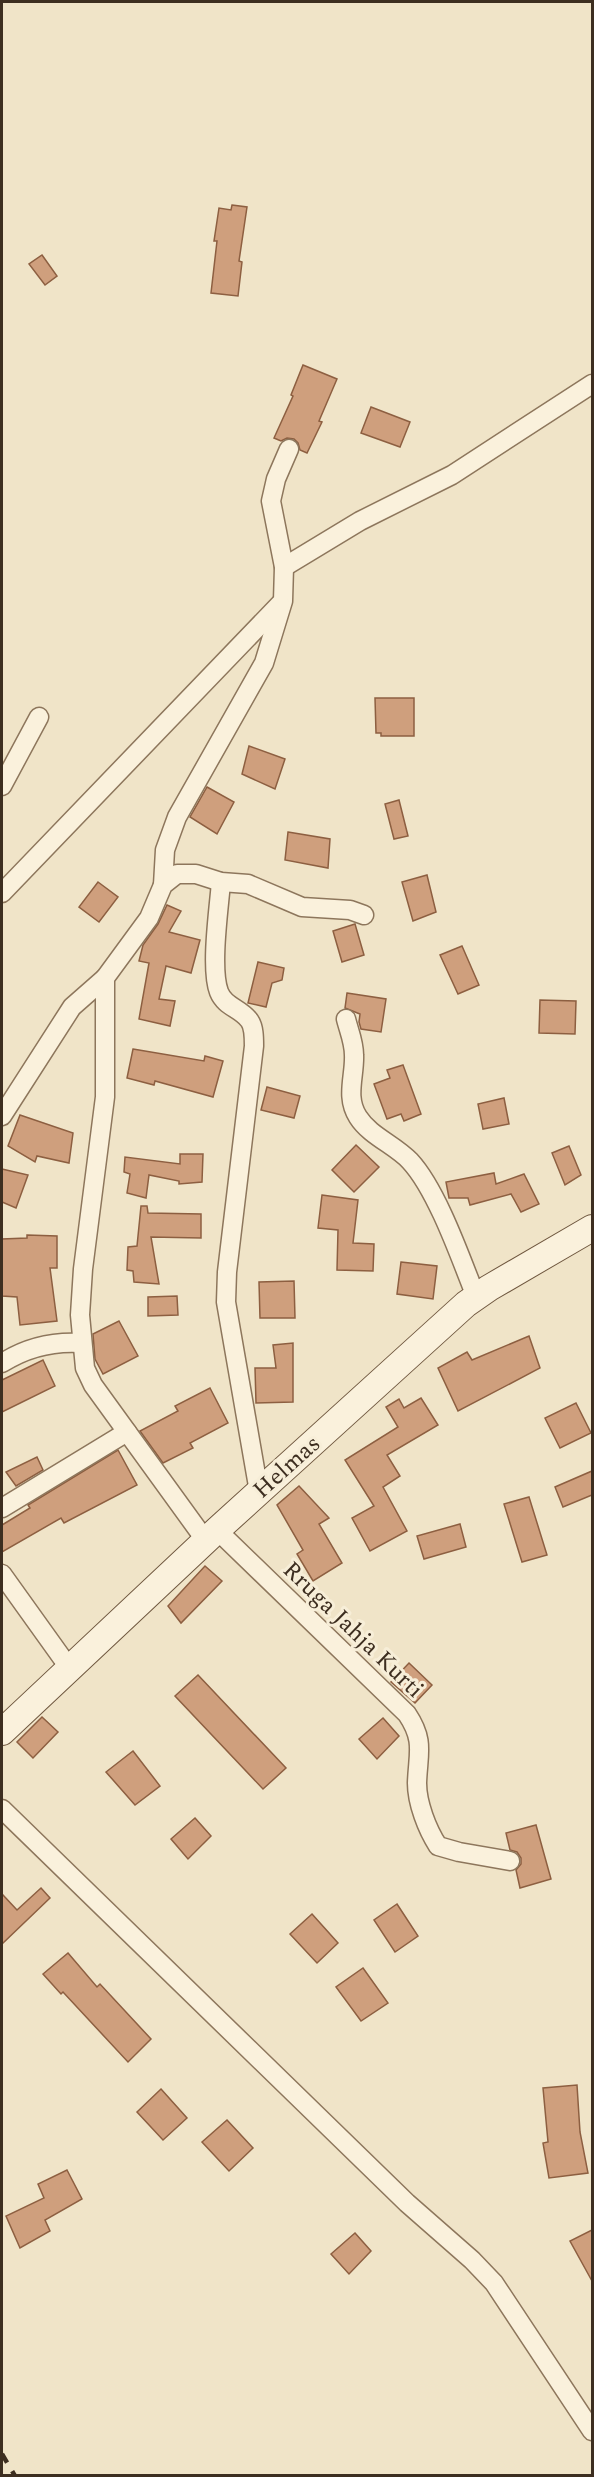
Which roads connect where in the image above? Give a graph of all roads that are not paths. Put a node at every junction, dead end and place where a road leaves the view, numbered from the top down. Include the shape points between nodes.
1 (592, 384) edge
2 (289, 448) dead end
3 (284, 567) junction
4 (283, 601) junction
5 (39, 717) dead end
6 (2, 786) edge
7 (221, 882) junction
8 (163, 885) junction
9 (2, 893) edge
10 (364, 915) dead end
11 (105, 978) junction
12 (346, 1019) dead end
13 (2, 1116) edge
14 (592, 1228) edge
15 (476, 1297) junction
16 (82, 1343) junction
17 (2, 1363) edge
18 (127, 1432) junction
19 (259, 1492) junction
20 (2, 1508) edge
21 (212, 1535) junction
22 (2, 1574) edge
23 (70, 1669) junction
24 (2, 1732) edge
25 (2, 1809) edge
26 (510, 1861) dead end
27 (592, 2432) edge

1 - 3 street via 452,475 360,520
2 - 3 street via 271,501
3 - 4 street
4 - 8 street via 264,663 177,817 165,850
4 - 9 street
5 - 6 street
7 - 8 street via 196,874 177,874
7 - 10 street via 248,884 302,907 350,910
7 - 19 street via 215,976 227,1005 249,1019 254,1040 226,1302
8 - 11 street via 149,918
11 - 13 street via 72,1007
11 - 16 street via 105,1097 84,1269
12 - 15 street via 355,1057 351,1101 358,1117 424,1178
14 - 15 street, Helmas
15 - 19 street, Helmas
16 - 17 street via 41,1345
16 - 18 street via 85,1368 93,1385
18 - 20 street
18 - 21 street
19 - 21 street, Helmas
21 - 23 street, Helmas
21 - 26 street, Rruga Jahja Kurti via 407,1714 417,1728 421,1747 417,1785 428,1830 438,1846
22 - 23 street
23 - 24 street, Helmas
25 - 27 street via 407,2204 494,2283

